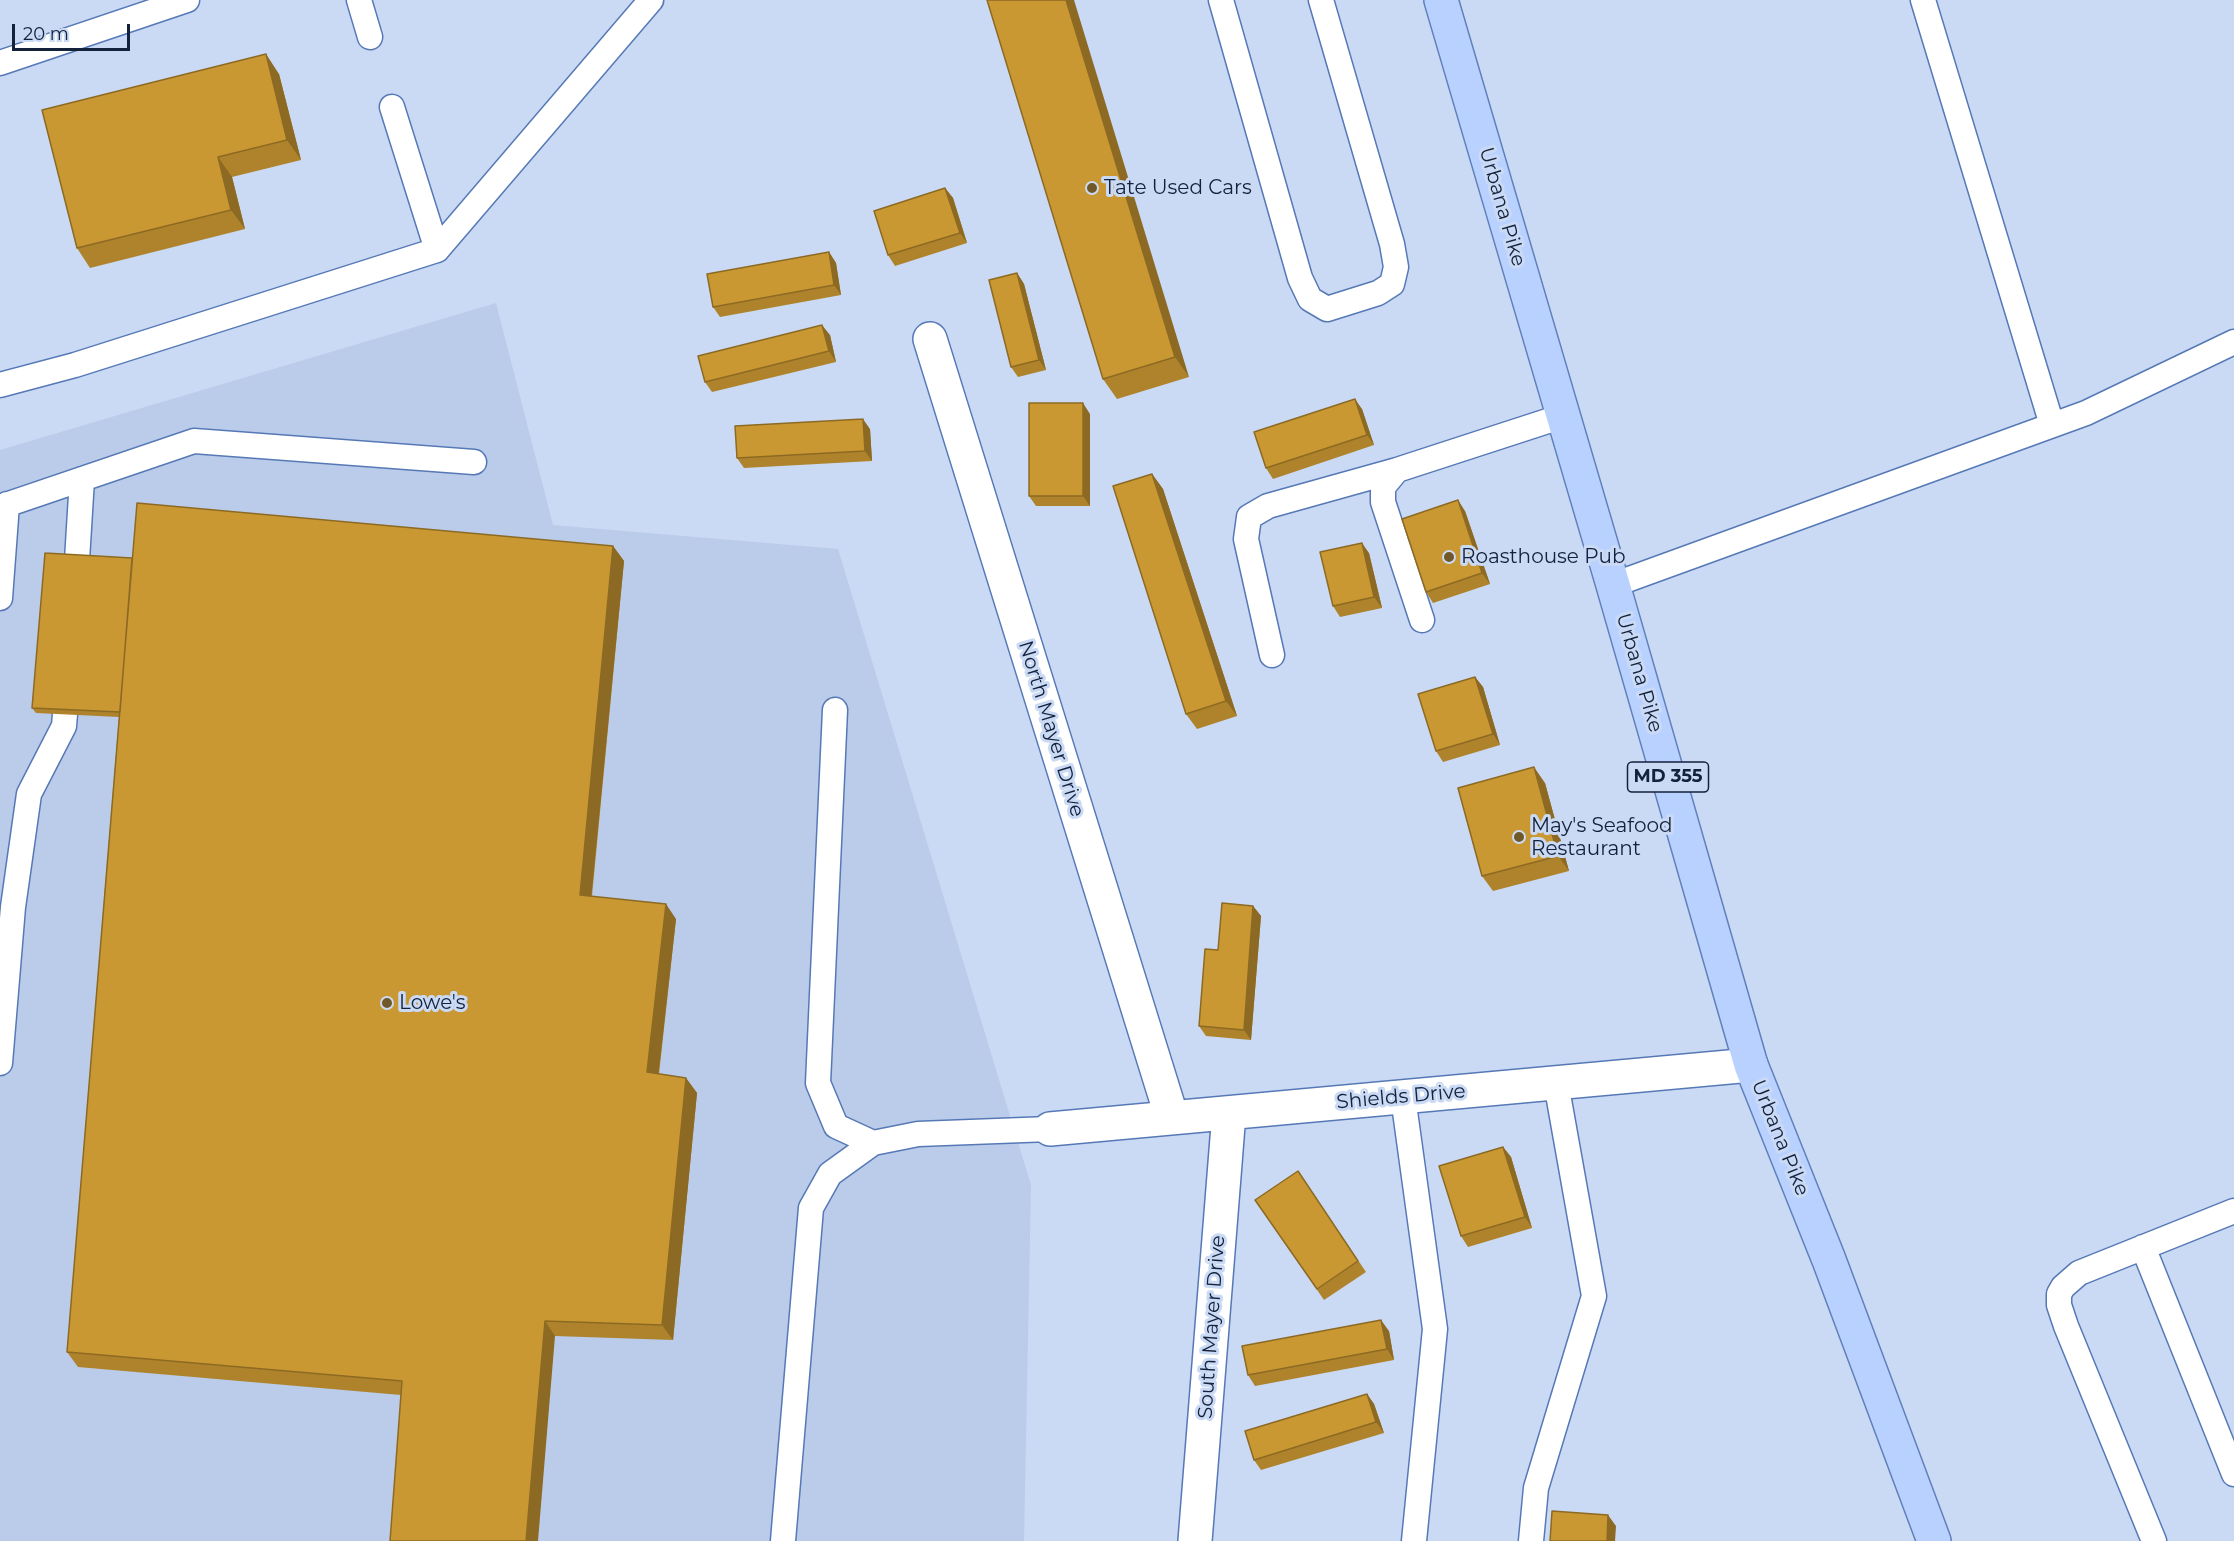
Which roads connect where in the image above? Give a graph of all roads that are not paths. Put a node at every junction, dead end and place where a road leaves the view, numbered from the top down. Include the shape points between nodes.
1 (187, 0) edge
2 (359, 0) edge
3 (651, 0) edge
4 (1221, 0) edge
5 (1321, 0) edge
6 (1441, 0) edge
7 (1923, 0) edge
8 (370, 37) dead end
9 (0, 63) edge
10 (392, 107) dead end
11 (437, 250) junction
12 (930, 339) dead end
13 (2234, 342) edge
14 (0, 385) edge
15 (1563, 416) junction
16 (2052, 425) junction
17 (474, 462) dead end
18 (1397, 470) junction
19 (82, 479) junction
20 (4, 506) edge
21 (77, 560) edge
22 (1613, 585) junction
23 (0, 598) edge
24 (1422, 620) dead end
25 (1272, 655) dead end
26 (835, 710) dead end
27 (65, 714) edge
28 (2, 1005) edge
29 (0, 1063) edge
30 (1752, 1065) junction
31 (1556, 1083) junction
32 (1403, 1097) junction
33 (1229, 1113) junction
34 (1172, 1118) junction
35 (1050, 1129) joint
36 (873, 1143) junction
37 (2234, 1211) edge
38 (2143, 1247) junction
39 (2234, 1474) edge
40 (783, 1541) edge
41 (1195, 1541) edge
42 (1414, 1541) edge
43 (1531, 1541) edge
44 (1934, 1541) edge
45 (2154, 1541) edge

1 - 9 lane
2 - 8 lane
3 - 11 lane
4 - 5 lane via 1300,278 1310,299 1327,309 1378,293 1392,284 1396,267
6 - 15 main road, Urbana Pike / MD 355
7 - 16 lane
10 - 11 lane
11 - 14 lane via 75,365
12 - 34 street, North Mayer Drive
13 - 16 lane via 2086,413
15 - 18 lane
15 - 22 main road, Urbana Pike / MD 355
16 - 22 lane
17 - 19 lane via 194,441
18 - 24 lane via 1383,487 1383,502
18 - 25 lane via 1268,506 1249,517 1246,539
19 - 20 lane
19 - 21 lane
20 - 23 lane
22 - 30 main road, Urbana Pike / MD 355
26 - 36 lane via 818,1083 836,1126
27 - 28 lane via 64,726 29,794
28 - 29 lane
30 - 31 street, Shields Drive
30 - 44 main road, Urbana Pike / MD 355
31 - 32 street, Shields Drive
31 - 43 lane via 1594,1296 1536,1488
32 - 33 street, Shields Drive
32 - 42 lane via 1435,1329
33 - 34 street, Shields Drive
33 - 41 street, South Mayer Drive
34 - 35 street, Shields Drive
35 - 36 lane via 918,1134
36 - 40 lane via 830,1174 812,1208
37 - 38 lane
38 - 39 lane
38 - 45 lane via 2079,1273 2059,1294 2059,1305

